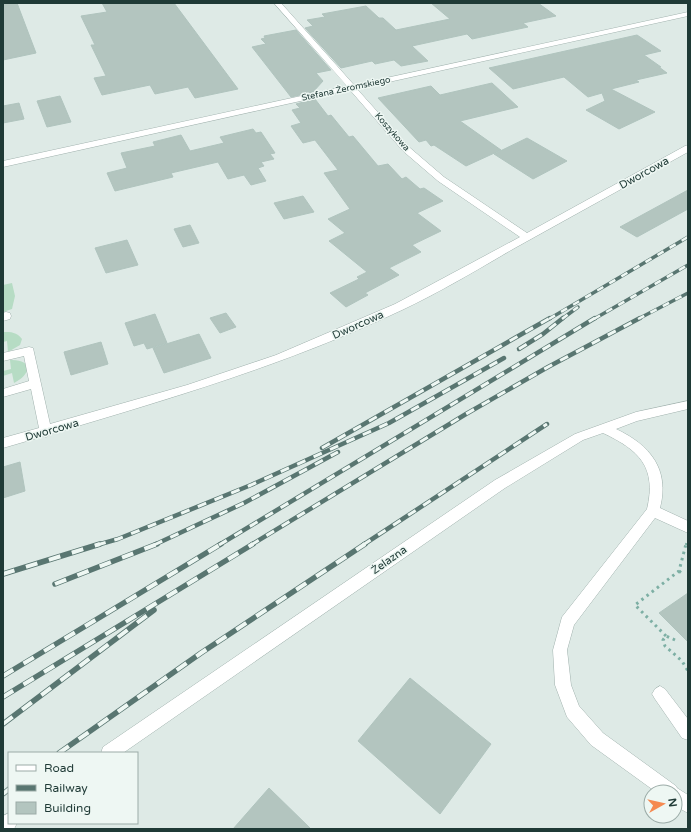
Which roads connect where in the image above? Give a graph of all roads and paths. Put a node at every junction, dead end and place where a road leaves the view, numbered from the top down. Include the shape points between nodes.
1 (277, 3) edge
2 (688, 14) edge
3 (353, 87) junction
4 (688, 148) edge
5 (3, 164) edge
6 (527, 238) junction
7 (3, 357) edge
8 (36, 383) junction
9 (3, 393) edge
10 (688, 405) edge
11 (604, 428) junction
12 (46, 432) junction
13 (3, 443) edge
14 (653, 511) junction
15 (688, 527) edge
16 (688, 536) edge
17 (679, 571) junction
18 (684, 575) dead end
19 (666, 636) junction
20 (675, 640) dead end
21 (688, 671) edge
22 (660, 694) dead end
23 (688, 732) edge
24 (110, 752) edge
25 (659, 784) edge

1 - 3 street, Koszykowa
2 - 3 street, Stefana Żeromskiego
3 - 5 street, Stefana Żeromskiego
3 - 6 street, Koszykowa via 406,149 423,164
4 - 6 street, Dworcowa
6 - 12 street, Dworcowa via 399,307 280,358 189,389
7 - 8 street via 29,351
8 - 9 street
8 - 12 street
10 - 11 street, Żelazna via 636,417
11 - 14 street via 635,445 654,469 657,491
11 - 24 street, Żelazna via 579,437 500,484
12 - 13 street, Dworcowa
14 - 15 street
14 - 25 street via 567,622 560,650 563,685 573,711 597,739
16 - 17 path
17 - 18 path
17 - 19 path via 635,605
19 - 20 path
19 - 21 path via 663,640 665,646 682,661
22 - 23 street

